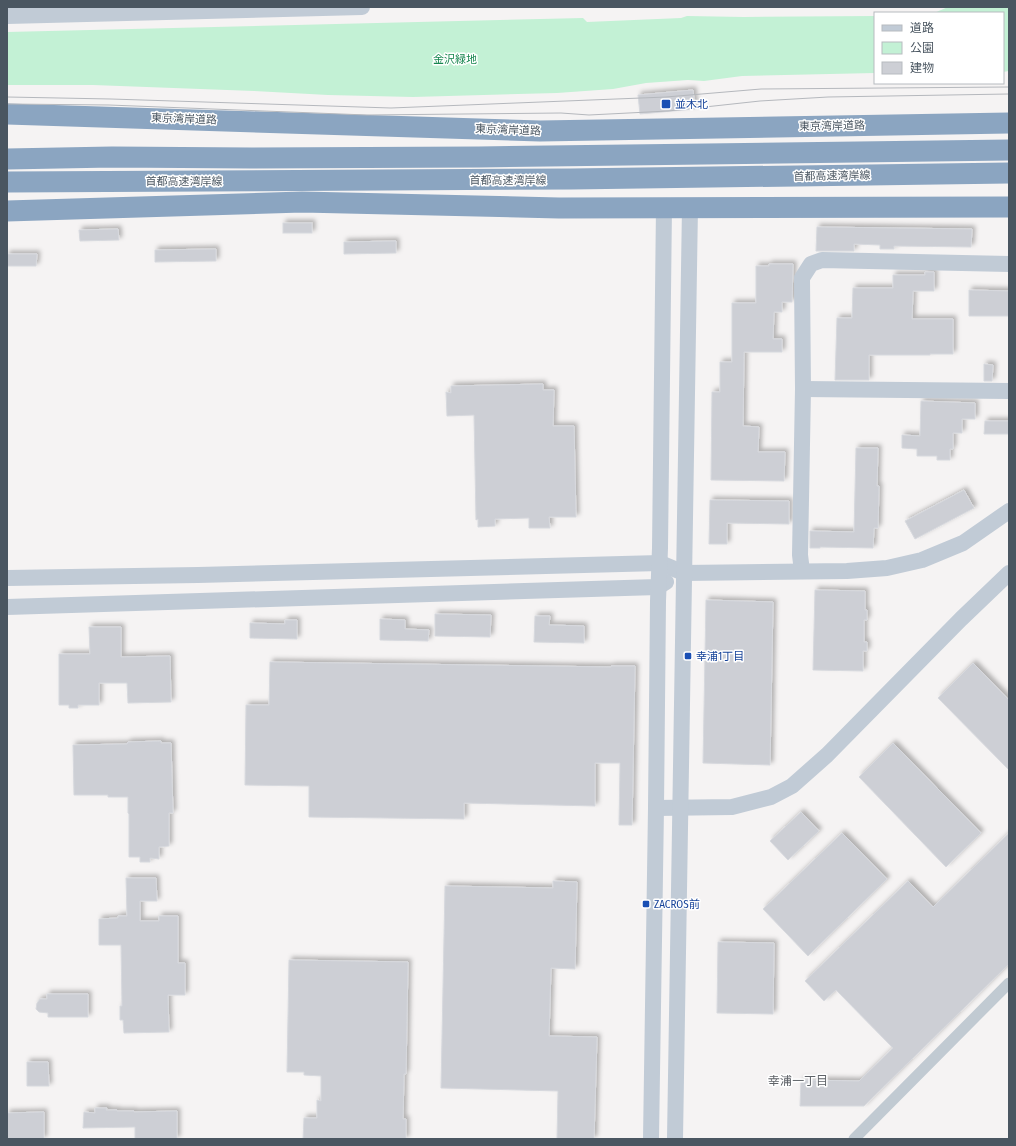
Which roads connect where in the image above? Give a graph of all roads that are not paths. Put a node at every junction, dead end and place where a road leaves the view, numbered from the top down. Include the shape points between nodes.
1 (362, 7) edge
2 (63, 11) edge
3 (7, 16) edge
4 (7, 114) edge
5 (1009, 123) edge
6 (7, 149) edge
7 (1009, 150) edge
8 (112, 157) junction
9 (7, 159) edge
10 (1009, 173) edge
11 (7, 182) edge
12 (664, 207) junction
13 (690, 207) junction
14 (1009, 207) edge
15 (7, 211) edge
16 (1009, 264) edge
17 (803, 389) junction
18 (1009, 391) edge
19 (1009, 511) edge
20 (660, 563) junction
21 (802, 571) junction
22 (684, 573) junction
23 (1009, 573) edge
24 (7, 578) edge
25 (658, 587) junction
26 (7, 607) edge
27 (681, 807) junction
28 (656, 808) junction
29 (1009, 983) edge
30 (650, 1139) edge
31 (675, 1139) edge
32 (854, 1139) edge

1 - 2 street
2 - 3 street
4 - 5 highway, 東京湾岸道路 via 540,131
6 - 8 highway
7 - 8 highway, 首都高速湾岸線 via 479,158
8 - 9 highway
10 - 11 highway, 首都高速湾岸線 via 571,180
12 - 13 highway
12 - 15 highway via 558,208 302,202
12 - 20 street
13 - 14 highway
13 - 22 street
16 - 17 street via 822,260 811,264 802,278
17 - 18 street
17 - 21 street via 800,555
19 - 21 street via 963,543 922,560 887,568
20 - 22 street
20 - 24 street
20 - 25 street
21 - 22 street
22 - 25 street
22 - 27 street
23 - 27 street via 827,755 792,786 771,797 732,807
25 - 26 street
25 - 28 street
27 - 28 street
27 - 31 street
28 - 30 street
29 - 32 street

